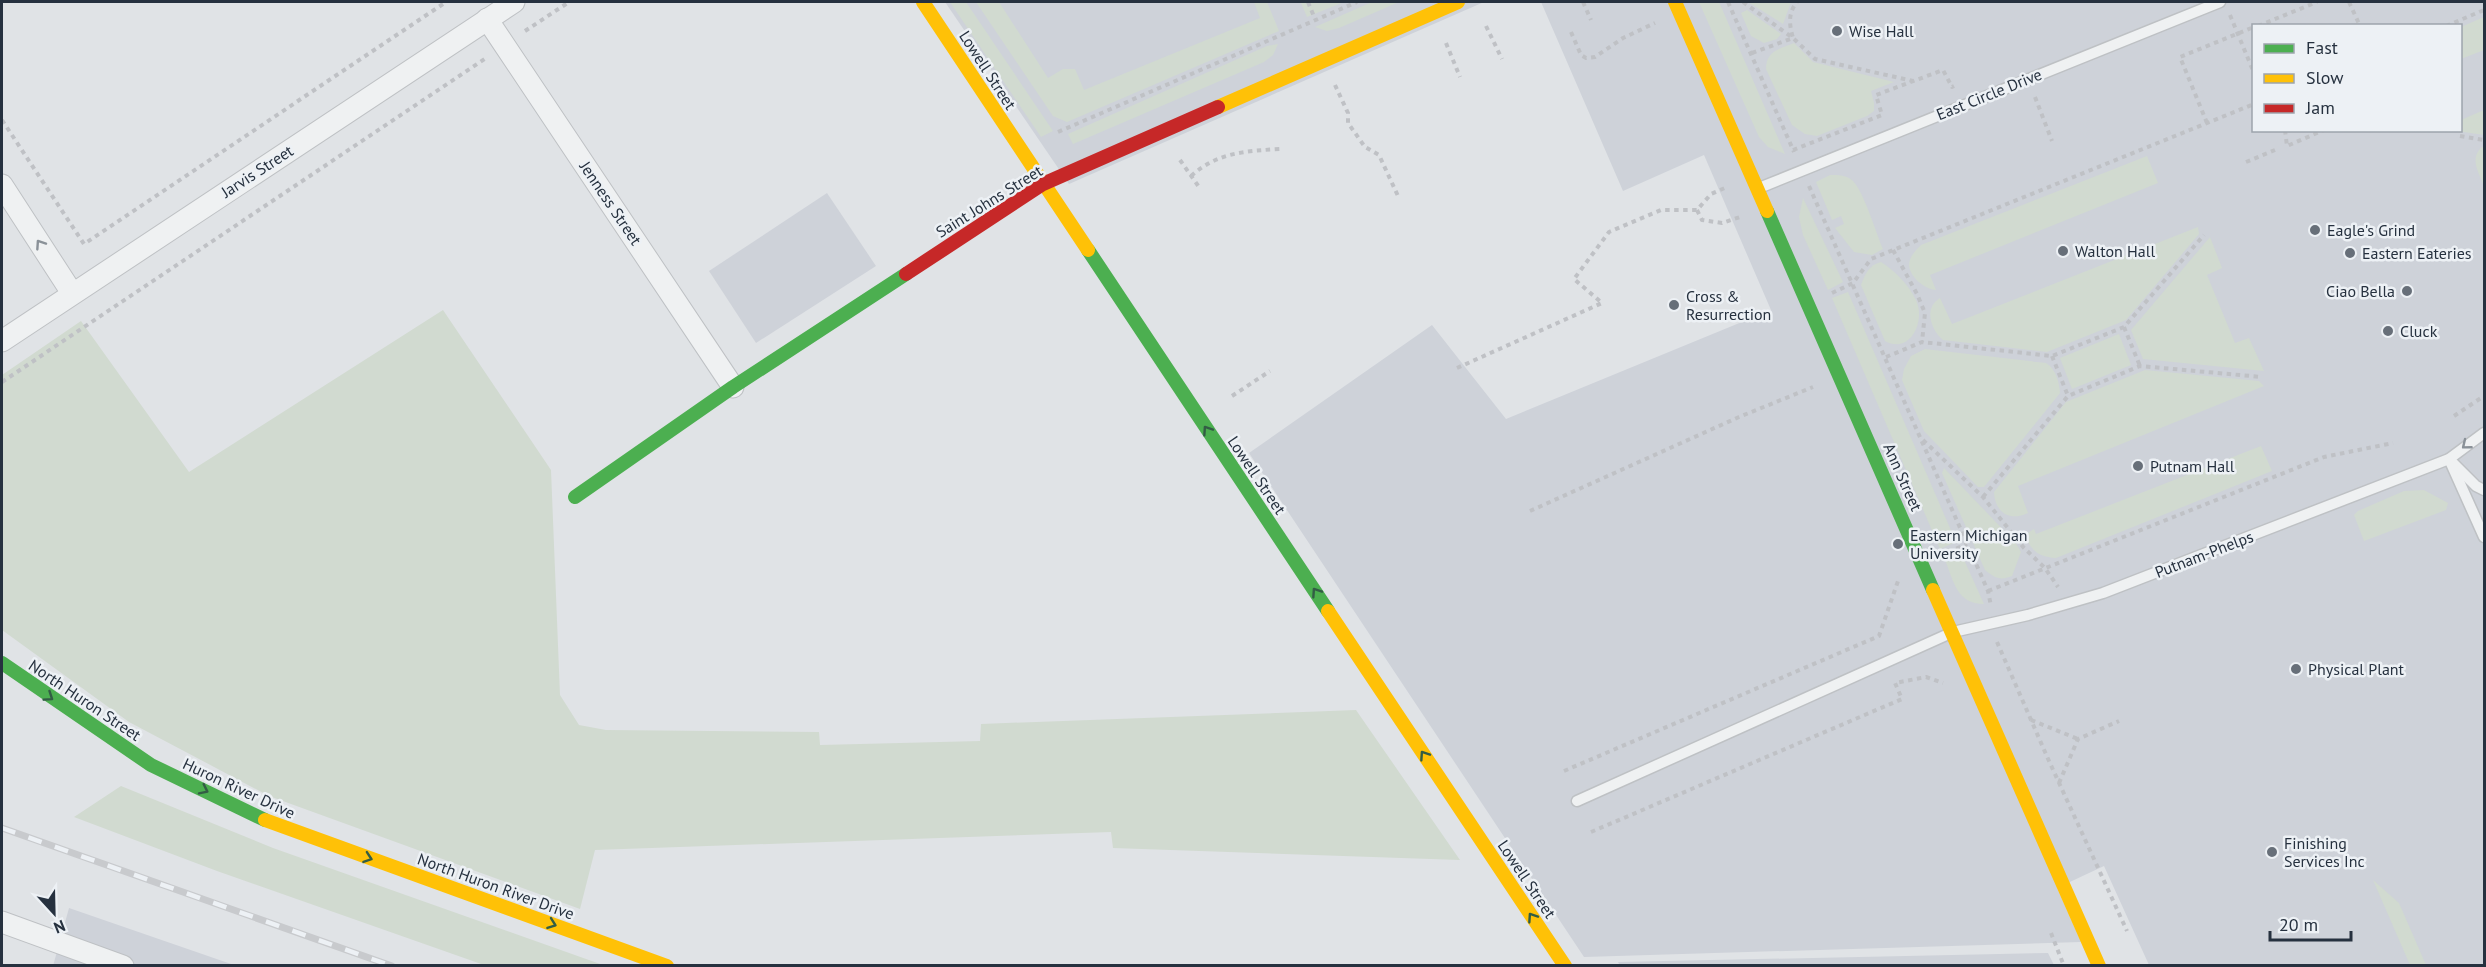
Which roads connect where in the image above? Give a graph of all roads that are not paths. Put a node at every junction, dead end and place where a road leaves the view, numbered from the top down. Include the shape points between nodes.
1 (514, 2) edge
2 (923, 2) edge
3 (1458, 2) edge
4 (1675, 2) edge
5 (2220, 2) edge
6 (487, 19) junction
7 (1043, 184) junction
8 (2, 185) edge
9 (1758, 188) junction
10 (72, 293) junction
11 (2, 341) edge
12 (733, 387) junction
13 (2484, 433) edge
14 (2449, 459) junction
15 (2484, 490) edge
16 (575, 496) dead end
17 (2484, 537) edge
18 (1953, 632) junction
19 (2, 663) edge
20 (151, 765) joint
21 (1577, 801) dead end
22 (313, 839) joint
23 (2, 922) edge
24 (123, 966) edge
25 (667, 966) edge
26 (1565, 966) edge
27 (2099, 966) edge

1 - 6 street, Jarvis Street
2 - 7 street, Lowell Street
3 - 7 street, Saint Johns Street
4 - 9 street, Ann Street
5 - 9 lane, East Circle Drive
6 - 10 street, Jarvis Street
6 - 12 street, Jenness Street
7 - 12 street, Saint Johns Street
26 -> 7 street, Lowell Street
10 -> 8 street
9 - 18 street, Ann Street
10 - 11 street, Jarvis Street
12 - 16 street, Saint Johns Street
13 -> 14 lane, Putnam-Phelps
14 - 15 lane
14 - 17 lane
14 - 18 lane, Putnam-Phelps via 2103,593
18 - 21 lane, Putnam-Phelps
18 - 27 street, Ann Street
19 -> 20 street, North Huron Street
20 -> 22 street, Huron River Drive
22 -> 25 street, North Huron River Drive
23 - 24 street

